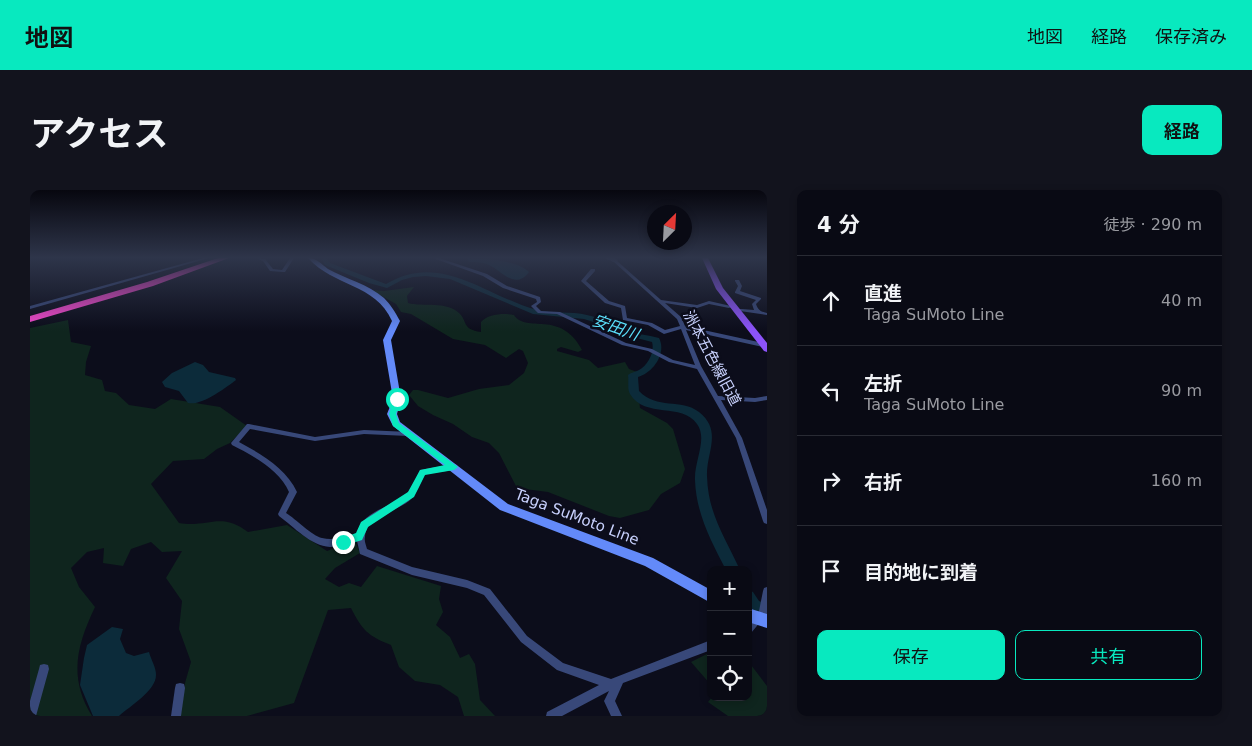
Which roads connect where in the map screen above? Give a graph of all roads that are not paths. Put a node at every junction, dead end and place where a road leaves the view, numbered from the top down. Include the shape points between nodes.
1 (120, 283) edge
2 (142, 283) edge
3 (155, 283) edge
4 (350, 283) edge
5 (498, 283) edge
6 (584, 283) edge
7 (640, 283) edge
8 (717, 283) edge
9 (738, 283) edge
10 (660, 300) junction
11 (729, 307) dead end
12 (30, 308) edge
13 (742, 310) dead end
14 (759, 312) junction
15 (767, 314) edge
16 (30, 315) edge
17 (30, 319) edge
18 (684, 327) junction
19 (766, 347) edge
20 (699, 368) junction
21 (717, 398) junction
22 (767, 398) edge
23 (408, 434) junction
24 (454, 467) junction
25 (767, 521) edge
26 (359, 537) junction
27 (767, 591) edge
28 (707, 595) edge
29 (760, 614) edge
30 (752, 625) edge
31 (707, 647) edge
32 (44, 669) dead end
33 (616, 682) junction
34 (180, 688) dead end
35 (31, 716) edge
36 (176, 716) edge
37 (550, 716) edge
38 (617, 716) edge

1 - 12 street
2 - 16 highway
3 - 17 highway
4 - 23 main road, Taga SuMoto Line via 380,298 396,321 387,340 397,399 393,420
5 - 20 street via 538,298 539,302 533,306 540,312 561,315 624,344
6 - 18 street via 608,303 623,307 625,319 650,324 664,332
7 - 10 street, 洲本五色線旧道
8 - 19 main road
9 - 14 street via 737,292 758,299 754,304
10 - 11 street via 697,307 709,302
10 - 18 street, 洲本五色線旧道
13 - 14 street
14 - 15 street
18 - 19 street
18 - 20 street, 洲本五色線旧道
20 - 21 street, 洲本五色線旧道
21 - 22 street
21 - 25 street, 洲本五色線旧道 via 739,438
23 - 24 main road, Taga SuMoto Line
23 - 26 street via 364,432 315,439 249,426 234,443 249,450 286,478 293,492 282,514 296,522 305,533 330,545
24 - 26 street via 423,472 411,494 365,524
24 - 28 main road, Taga SuMoto Line via 504,507 649,562
26 - 33 street via 363,551 412,571 487,592 524,640 560,667
27 - 29 street
29 - 30 street
31 - 33 street
32 - 35 street
33 - 37 street
33 - 38 street via 609,701
34 - 36 street

